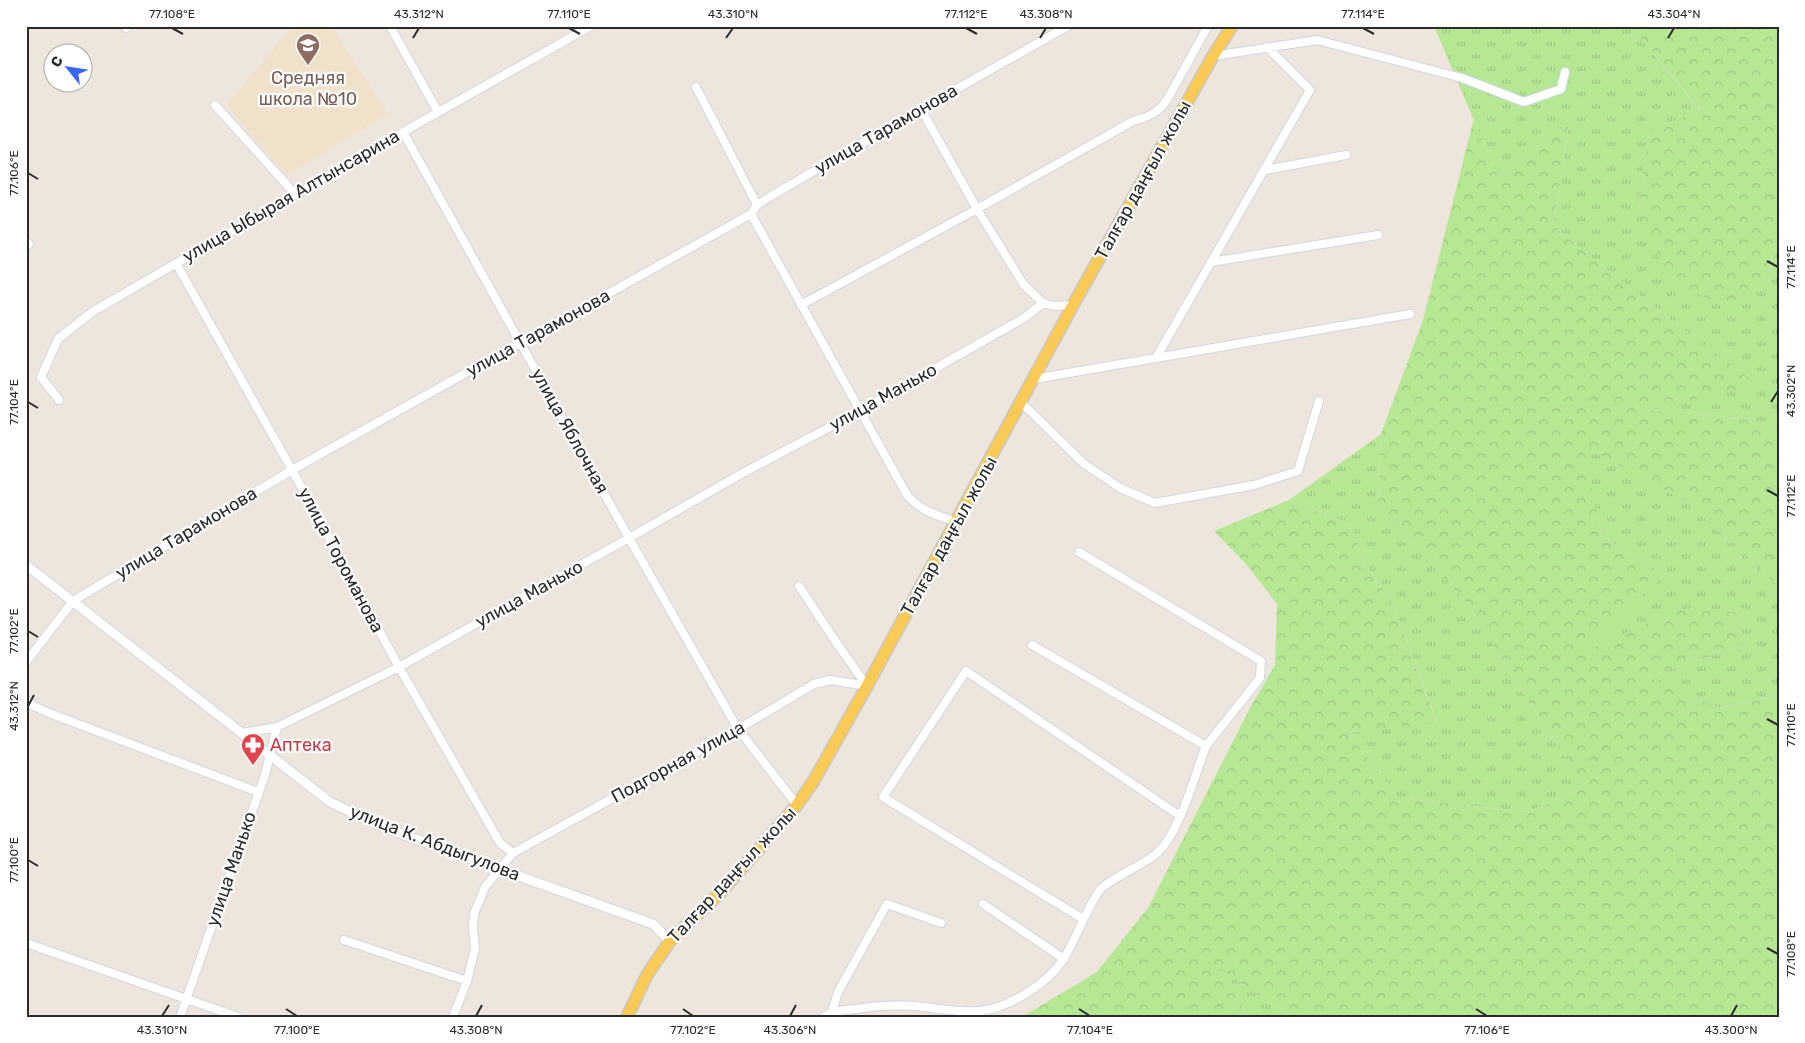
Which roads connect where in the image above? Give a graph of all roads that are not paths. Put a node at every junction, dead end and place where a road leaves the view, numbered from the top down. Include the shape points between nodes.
1 (390, 26) edge
2 (591, 26) edge
3 (1068, 26) edge
4 (1208, 26) edge
5 (1232, 26) edge
6 (1267, 48) junction
7 (1213, 56) junction
8 (1565, 72) dead end
9 (696, 87) dead end
10 (214, 105) dead end
11 (921, 109) junction
12 (438, 112) junction
13 (403, 132) junction
14 (1346, 155) dead end
15 (1265, 170) junction
16 (294, 194) junction
17 (757, 206) junction
18 (977, 209) junction
19 (751, 214) junction
20 (1378, 235) dead end
21 (1211, 262) junction
22 (176, 263) junction
23 (1043, 303) junction
24 (801, 305) junction
25 (1073, 305) junction
26 (1410, 314) dead end
27 (521, 343) junction
28 (1156, 358) junction
29 (1034, 379) junction
30 (59, 400) dead end
31 (1319, 401) dead end
32 (1021, 402) junction
33 (860, 411) junction
34 (292, 470) junction
35 (956, 522) junction
36 (629, 538) junction
37 (1079, 552) dead end
38 (26, 565) edge
39 (799, 586) dead end
40 (73, 601) junction
41 (1032, 645) dead end
42 (26, 662) edge
43 (399, 667) junction
44 (867, 686) junction
45 (26, 701) edge
46 (277, 726) junction
47 (738, 728) junction
48 (242, 734) junction
49 (1206, 746) junction
50 (270, 755) junction
51 (258, 792) junction
52 (797, 805) junction
53 (1180, 816) junction
54 (513, 853) junction
55 (498, 869) junction
56 (983, 904) dead end
57 (1082, 919) junction
58 (941, 923) dead end
59 (344, 940) dead end
60 (670, 941) junction
61 (26, 943) edge
62 (1064, 958) junction
63 (467, 981) junction
64 (186, 999) junction
65 (832, 1012) junction
66 (180, 1017) edge
67 (238, 1017) edge
68 (453, 1017) edge
69 (627, 1017) edge
70 (823, 1017) edge

1 - 12 street
2 - 12 street, улица Ыбырая Алтынсарина
3 - 11 street, улица Тарамонова
4 - 18 street via 1160,109
5 - 7 main road, Талғар даңғыл жолы
6 - 7 street
6 - 8 street via 1317,40 1462,78 1524,102 1560,89
6 - 15 street via 1310,90
7 - 25 main road, Талғар даңғыл жолы
9 - 17 street
10 - 16 street
11 - 17 street, улица Тарамонова
11 - 18 street
12 - 13 street, улица Ыбырая Алтынсарина
13 - 16 street, улица Ыбырая Алтынсарина
13 - 27 street, улица Яблочная
14 - 15 street
15 - 21 street
16 - 22 street, улица Ыбырая Алтынсарина
17 - 19 street, улица Тарамонова
18 - 23 street via 1015,273
18 - 24 street
19 - 24 street
19 - 27 street, улица Тарамонова
20 - 21 street
21 - 28 street
22 - 30 street, улица Ыбырая Алтынсарина via 92,312 58,339 41,377
22 - 34 street, улица Тороманова
23 - 25 street
23 - 33 street, улица Манько via 1024,318
24 - 33 street
25 - 29 main road, Талғар даңғыл жолы
26 - 28 street
27 - 34 street, улица Тарамонова
27 - 36 street, улица Яблочная
28 - 29 street
29 - 32 main road, Талғар даңғыл жолы
31 - 32 street via 1298,471 1254,485 1154,503 1120,488 1083,463
32 - 35 main road, Талғар даңғыл жолы
33 - 35 street via 914,504
33 - 36 street, улица Манько
34 - 40 street, улица Тарамонова
34 - 43 street, улица Тороманова
35 - 44 main road, Талғар даңғыл жолы
36 - 43 street, улица Манько
36 - 47 street, улица Яблочная
37 - 49 street via 1261,662 1260,678
38 - 40 street, улица К. Абдыгулова
39 - 44 street
40 - 42 street, улица Тарамонова
40 - 48 street, улица К. Абдыгулова
41 - 49 street
43 - 46 street, улица Манько
43 - 54 street, улица Тороманова via 500,843
44 - 47 street, Подгорная улица via 823,681
44 - 52 main road, Талғар даңғыл жолы
45 - 51 street via 49,713
46 - 48 street
46 - 50 street, улица Манько
47 - 52 street, улица Яблочная
47 - 54 street, Подгорная улица
48 - 50 street, улица К. Абдыгулова
49 - 53 street
50 - 51 street, улица Манько
50 - 55 street, улица К. Абдыгулова via 330,802 382,827
51 - 64 street, улица Манько
52 - 60 main road, Талғар даңғыл жолы via 721,892
53 - 57 street via 1172,836 1156,854 1100,889
53 - 57 street via 966,671 883,797
54 - 55 street, Подгорная улица
55 - 60 street, улица К. Абдыгулова via 653,924
55 - 63 street, Подгорная улица via 485,886 474,914 475,949
56 - 62 street
57 - 62 street
58 - 65 street via 887,904 838,992
59 - 63 street
60 - 69 main road, Талғар даңғыл жолы via 647,975
61 - 64 street
62 - 65 street via 1051,975 1033,989 1010,1002 982,1011 959,1012 915,1006
63 - 68 street, Подгорная улица
64 - 66 street, улица Манько
64 - 67 street
65 - 70 street

